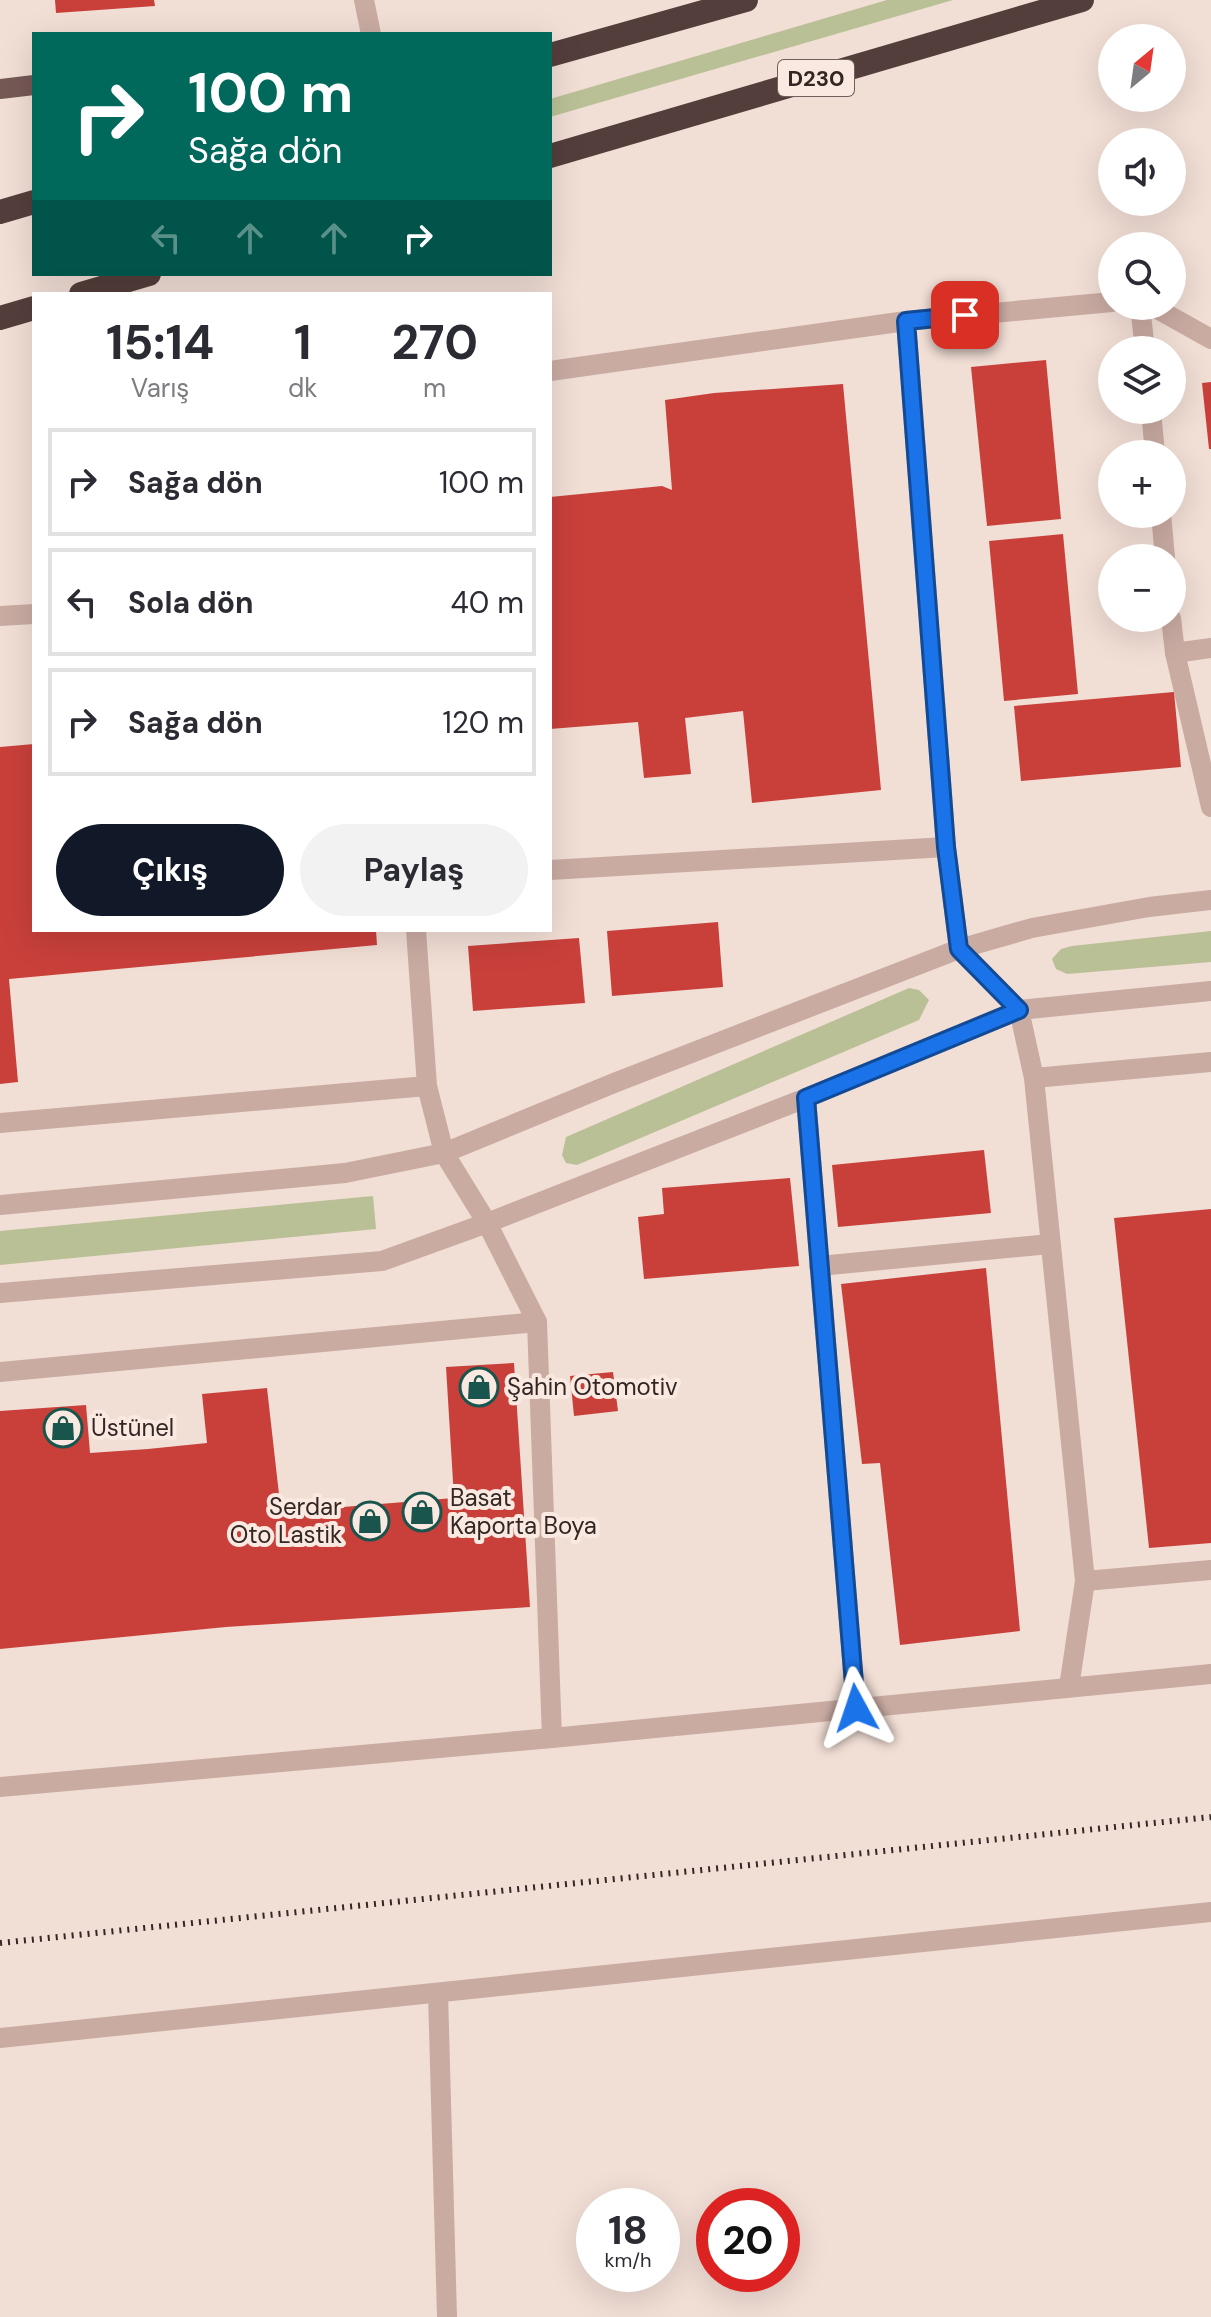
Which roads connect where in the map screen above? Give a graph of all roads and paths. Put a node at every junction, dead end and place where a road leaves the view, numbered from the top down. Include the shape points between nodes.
1 (364, 0) edge
2 (746, 0) edge
3 (1082, 0) edge
4 (371, 32) edge
5 (552, 54) edge
6 (32, 85) edge
7 (0, 89) edge
8 (552, 155) edge
9 (32, 203) edge
10 (0, 212) edge
11 (142, 276) edge
12 (88, 292) edge
13 (1098, 303) edge
14 (32, 309) edge
15 (0, 318) edge
16 (1177, 320) edge
17 (906, 321) junction
18 (1211, 339) edge
19 (552, 371) edge
20 (32, 614) edge
21 (0, 616) edge
22 (1173, 632) edge
23 (1211, 648) edge
24 (1175, 653) junction
25 (1211, 807) edge
26 (946, 847) junction
27 (552, 870) edge
28 (1211, 900) edge
29 (416, 932) edge
30 (959, 949) junction
31 (1211, 991) edge
32 (1019, 1010) junction
33 (1211, 1062) edge
34 (1034, 1078) junction
35 (427, 1086) junction
36 (806, 1098) junction
37 (0, 1123) edge
38 (444, 1153) junction
39 (0, 1205) edge
40 (487, 1223) junction
41 (1050, 1244) junction
42 (819, 1266) junction
43 (0, 1293) edge
44 (537, 1322) junction
45 (0, 1372) edge
46 (1211, 1570) edge
47 (1085, 1581) junction
48 (1211, 1674) edge
49 (1069, 1687) junction
50 (856, 1708) junction
51 (552, 1738) junction
52 (0, 1787) edge
53 (1211, 1912) edge
54 (438, 1993) junction
55 (0, 2038) edge
56 (447, 2317) edge

1 - 4 street
2 - 5 highway
3 - 8 highway, D230
6 - 7 main road
9 - 10 highway
11 - 12 highway
13 - 17 street
14 - 15 highway
16 - 18 street
17 - 19 street
17 - 26 street
20 - 21 street
22 - 24 street
23 - 24 street
24 - 25 street
26 - 27 street
26 - 30 street
28 - 30 street via 1032,928
29 - 35 street
30 - 32 street
30 - 38 street
31 - 32 street
32 - 34 street
32 - 36 street
33 - 34 street
34 - 41 street
35 - 37 street
35 - 38 street
36 - 40 street
36 - 42 street
38 - 39 street via 345,1173
38 - 40 street
40 - 43 street via 382,1261
40 - 44 street
41 - 42 street
41 - 47 street
42 - 50 street
44 - 45 street
44 - 51 street
46 - 47 street
47 - 49 street
48 - 49 street
49 - 50 street
50 - 51 street
51 - 52 street
53 - 54 street
54 - 55 street
54 - 56 street

